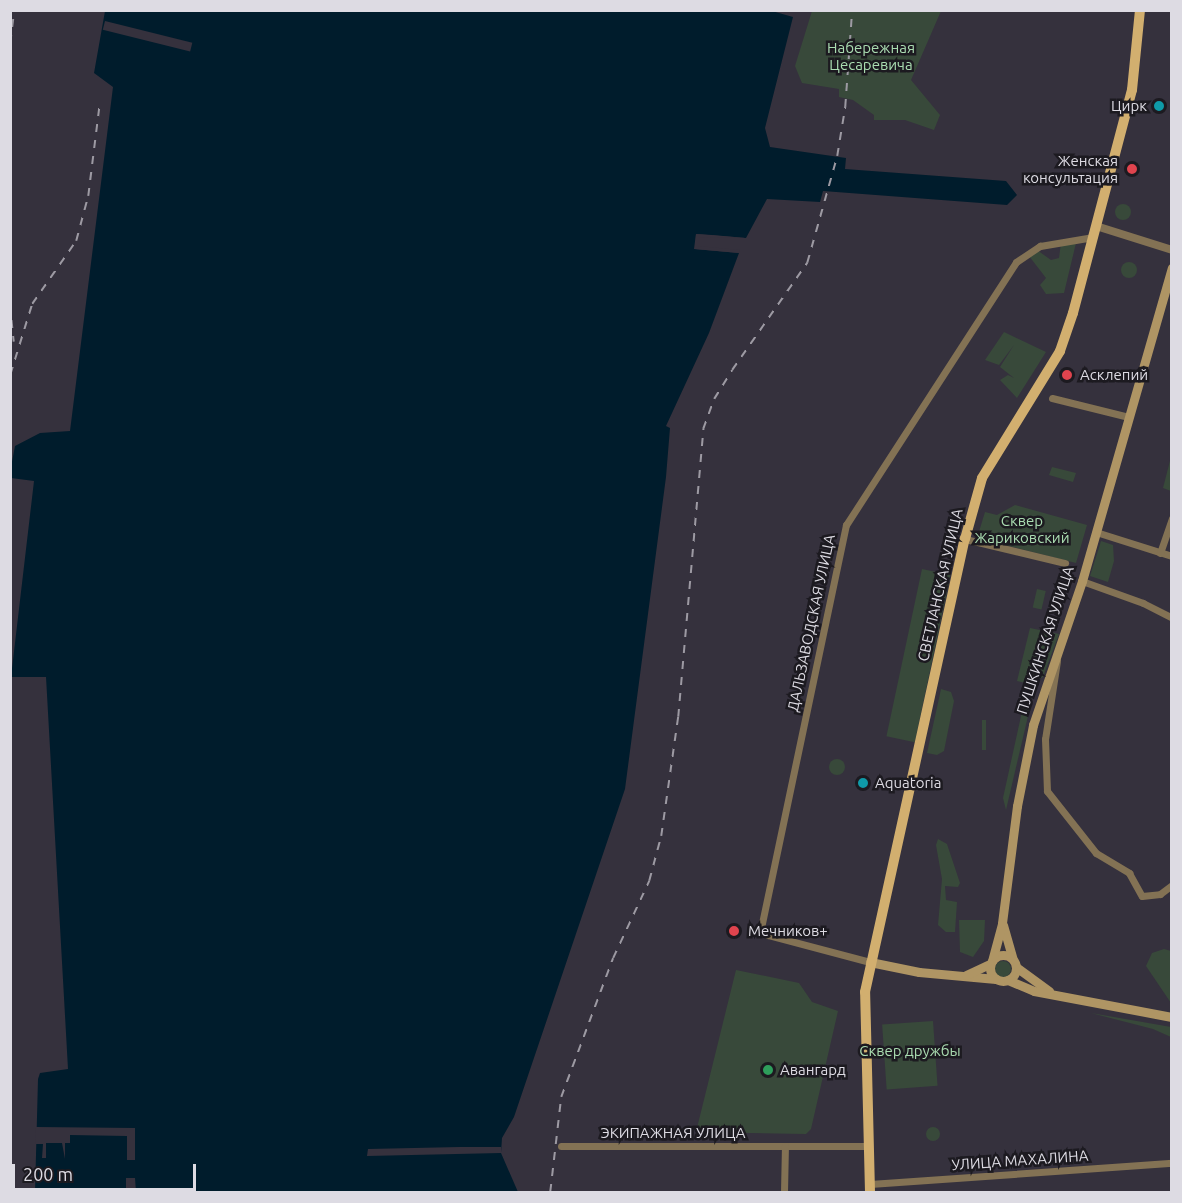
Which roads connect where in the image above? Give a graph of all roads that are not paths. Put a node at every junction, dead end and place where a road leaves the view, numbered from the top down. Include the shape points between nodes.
1 (1140, 10) edge
2 (1096, 226) junction
3 (1093, 237) junction
4 (1172, 249) edge
5 (1172, 268) edge
6 (1052, 398) dead end
7 (1129, 417) junction
8 (1172, 518) edge
9 (1096, 532) junction
10 (965, 539) junction
11 (1160, 552) junction
12 (1172, 556) edge
13 (1065, 563) dead end
14 (1082, 581) junction
15 (1172, 618) edge
16 (1057, 655) junction
17 (1172, 885) edge
18 (1002, 923) junction
19 (870, 962) junction
20 (991, 962) junction
21 (1014, 963) junction
22 (960, 976) junction
23 (996, 979) junction
24 (1008, 980) junction
25 (1056, 995) junction
26 (1172, 1017) edge
27 (561, 1146) dead end
28 (784, 1146) junction
29 (868, 1146) junction
30 (1172, 1163) edge
31 (870, 1188) edge
32 (784, 1192) edge

1 - 2 main road, СВЕТЛАНСКАЯ УЛИЦА via 1132,90
2 - 3 main road, СВЕТЛАНСКАЯ УЛИЦА
2 - 4 street
3 - 10 main road, СВЕТЛАНСКАЯ УЛИЦА via 1060,351 994,453 982,478
3 - 19 street, ДАЛЬЗАВОДСКАЯ УЛИЦА via 1040,246 1016,262 846,525 761,924 768,935
5 - 7 main road, ПУШКИНСКАЯ УЛИЦА
6 - 7 street
7 - 9 main road, ПУШКИНСКАЯ УЛИЦА
8 - 11 street
9 - 11 street
9 - 14 main road, ПУШКИНСКАЯ УЛИЦА
10 - 13 street
10 - 19 main road, СВЕТЛАНСКАЯ УЛИЦА
11 - 12 street
14 - 15 street
14 - 16 main road, ПУШКИНСКАЯ УЛИЦА
16 - 17 street via 1045,740 1047,791 1096,853 1129,873 1142,896 1160,894
16 - 18 main road, ПУШКИНСКАЯ УЛИЦА via 1024,765
18 - 20 main road, ПУШКИНСКАЯ УЛИЦА
18 - 21 main road, ПУШКИНСКАЯ УЛИЦА
19 - 22 main road
19 - 29 main road, СВЕТЛАНСКАЯ УЛИЦА via 864,1025
20 - 21 main road via 1002,955
20 - 22 main road
20 - 23 main road
21 - 24 main road
21 - 25 main road
22 - 23 main road
23 - 24 main road
24 - 25 main road
25 - 26 main road
27 - 28 street, ЭКИПАЖНАЯ УЛИЦА
28 - 29 street, ЭКИПАЖНАЯ УЛИЦА
28 - 32 street
29 - 31 main road, СВЕТЛАНСКАЯ УЛИЦА
30 - 31 street, УЛИЦА МАХАЛИНА

